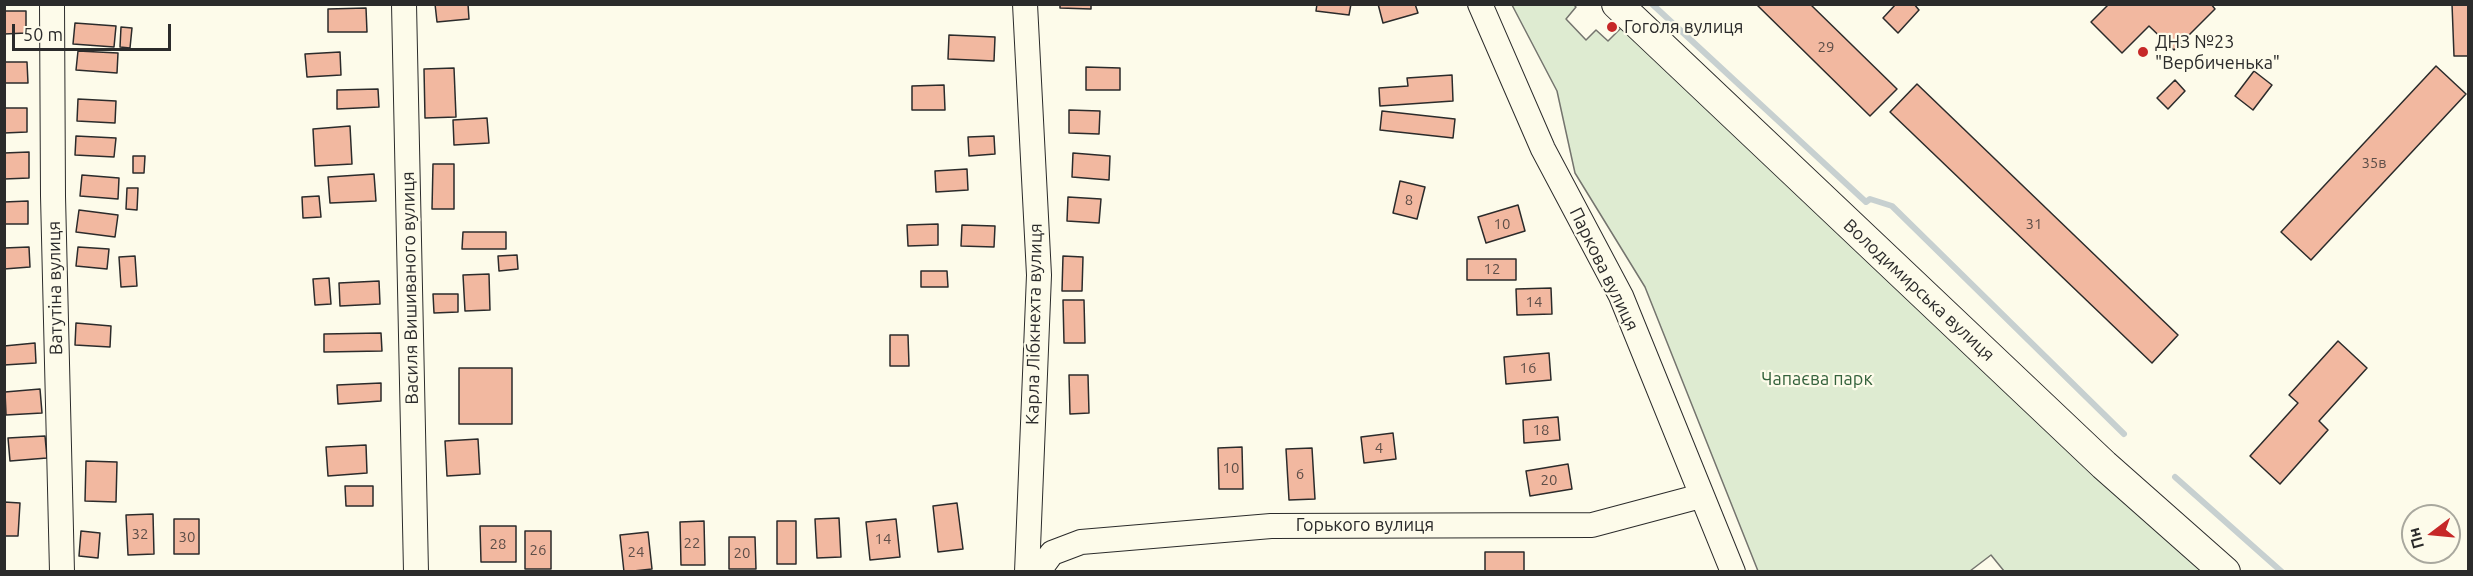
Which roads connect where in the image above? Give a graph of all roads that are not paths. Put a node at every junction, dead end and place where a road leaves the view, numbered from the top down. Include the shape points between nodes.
1 (52, 4) edge
2 (404, 4) edge
3 (1025, 4) edge
4 (1480, 4) edge
5 (1617, 4) edge
6 (1701, 496) junction
7 (62, 572) edge
8 (416, 572) edge
9 (1027, 572) edge
10 (1038, 572) edge
11 (1733, 572) edge
12 (2225, 572) edge

1 - 7 street, Ватутіна вулиця
2 - 8 street, Василя Вишиваного вулиця
3 - 9 street, Карла Лібкнехта вулиця via 1039,275
4 - 6 street, Паркова вулиця via 1543,149 1621,296
5 - 12 main road, Володимирська вулиця via 2104,465
6 - 10 street, Горького вулиця via 1592,525 1271,526 1081,542 1052,553
6 - 11 street, Паркова вулиця

